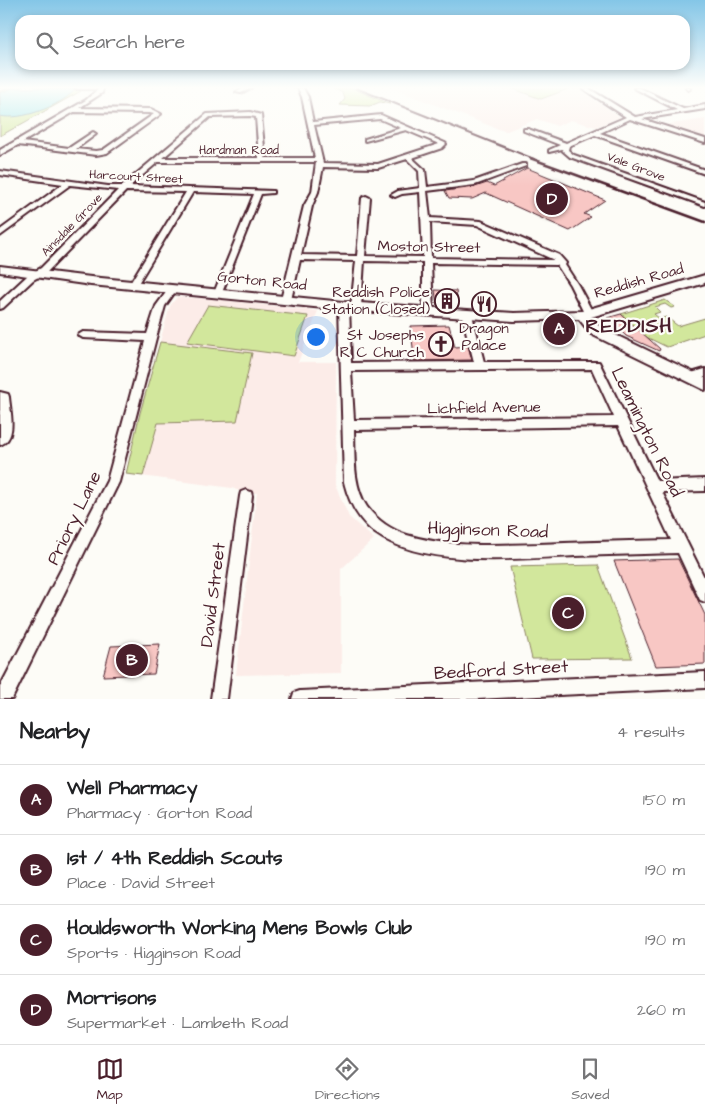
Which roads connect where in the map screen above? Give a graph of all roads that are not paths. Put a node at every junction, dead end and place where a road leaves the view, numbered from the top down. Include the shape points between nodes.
1 (55, 121) edge
2 (149, 121) edge
3 (203, 121) edge
4 (259, 121) edge
5 (309, 121) edge
6 (344, 121) edge
7 (389, 121) edge
8 (626, 121) edge
9 (640, 121) edge
10 (310, 124) junction
11 (406, 128) junction
12 (526, 130) dead end
13 (93, 134) dead end
14 (595, 134) junction
15 (367, 140) dead end
16 (705, 141) edge
17 (18, 142) junction
18 (566, 145) junction
19 (70, 150) junction
20 (551, 151) dead end
21 (0, 153) edge
22 (409, 158) junction
23 (158, 160) junction
24 (262, 161) junction
25 (320, 163) junction
26 (524, 165) dead end
27 (705, 172) edge
28 (0, 173) edge
29 (11, 175) junction
30 (0, 182) edge
31 (68, 183) junction
32 (124, 189) junction
33 (422, 190) junction
34 (190, 191) junction
35 (258, 192) junction
36 (271, 192) dead end
37 (395, 195) dead end
38 (366, 198) dead end
39 (705, 204) edge
40 (426, 220) junction
41 (0, 234) edge
42 (296, 257) junction
43 (361, 259) junction
44 (427, 260) junction
45 (562, 263) junction
46 (0, 269) edge
47 (36, 275) junction
48 (705, 279) edge
49 (133, 285) junction
50 (173, 289) junction
51 (218, 293) junction
52 (286, 300) junction
53 (2, 302) edge
54 (350, 307) junction
55 (428, 312) junction
56 (586, 313) junction
57 (467, 314) junction
58 (555, 316) junction
59 (83, 336) dead end
60 (151, 338) junction
61 (623, 344) junction
62 (480, 366) junction
63 (346, 367) junction
64 (701, 378) edge
65 (0, 396) edge
66 (622, 420) junction
67 (347, 425) junction
68 (0, 440) edge
69 (705, 485) edge
70 (653, 487) junction
71 (246, 496) dead end
72 (682, 546) junction
73 (699, 571) edge
74 (705, 595) edge
75 (705, 680) edge
76 (3, 699) edge
77 (219, 699) edge
78 (300, 699) edge

1 - 17 street
2 - 19 street via 110,150 96,153
3 - 23 street, Ainsdale Grove
4 - 24 street, Ainsdale Grove
5 - 10 street
6 - 10 street
7 - 11 street
8 - 14 street
9 - 16 street
10 - 25 street
11 - 15 street
11 - 22 street, Hardman Road via 443,144
12 - 18 street
13 - 19 street
14 - 18 street
14 - 27 street
17 - 19 street
17 - 21 street
18 - 20 street
18 - 39 street, Vale Grove via 565,150 572,156
22 - 25 street, Hardman Road via 378,166
22 - 33 street via 422,170
23 - 24 street, Hardman Road
23 - 32 street, Ainsdale Grove
24 - 25 street, Hardman Road
25 - 42 street
26 - 33 street via 476,182
28 - 29 street, Harcourt Street
29 - 30 street
29 - 31 street, Harcourt Street
31 - 32 street, Harcourt Street
31 - 41 street
32 - 34 street, Harcourt Street
32 - 47 street, Ainsdale Grove
33 - 37 street
33 - 40 street
34 - 35 street, Harcourt Street
34 - 49 street
35 - 36 street, Harcourt Street
35 - 51 street
38 - 43 street, Higginson Road
40 - 44 street
40 - 45 street via 478,223 552,254
42 - 43 street, Moston Street
42 - 52 street
43 - 44 street, Moston Street
43 - 54 street, Higginson Road
44 - 45 street, Moston Street
44 - 55 street
45 - 56 street
46 - 47 main road, Gorton Road
47 - 49 main road, Gorton Road
47 - 53 street, Ainsdale Grove
48 - 56 main road, Reddish Road
49 - 50 main road, Gorton Road
50 - 51 main road, Gorton Road
50 - 60 street, Priory Lane via 161,306
51 - 52 main road, Gorton Road
52 - 54 main road, Gorton Road
54 - 55 main road, Gorton Road
54 - 63 street, Higginson Road
55 - 57 main road, Gorton Road
56 - 58 main road, Gorton Road
56 - 61 main road via 596,331
57 - 58 main road, Gorton Road
57 - 62 street
58 - 61 main road
59 - 60 street
60 - 76 street, Priory Lane via 113,482
61 - 64 main road
62 - 63 street
62 - 66 street, Leamington Road via 595,365
63 - 67 street, Higginson Road
65 - 68 street via 4,397 6,432
66 - 67 street, Lichfield Avenue
66 - 70 street, Leamington Road
67 - 72 street, Higginson Road via 350,482 357,504 387,533 410,543 443,549 502,551
69 - 70 street
70 - 72 street, Leamington Road
71 - 77 street, David Street
72 - 73 street, Leamington Road
73 - 74 street, Leamington Road
75 - 78 street, Bedford Street

